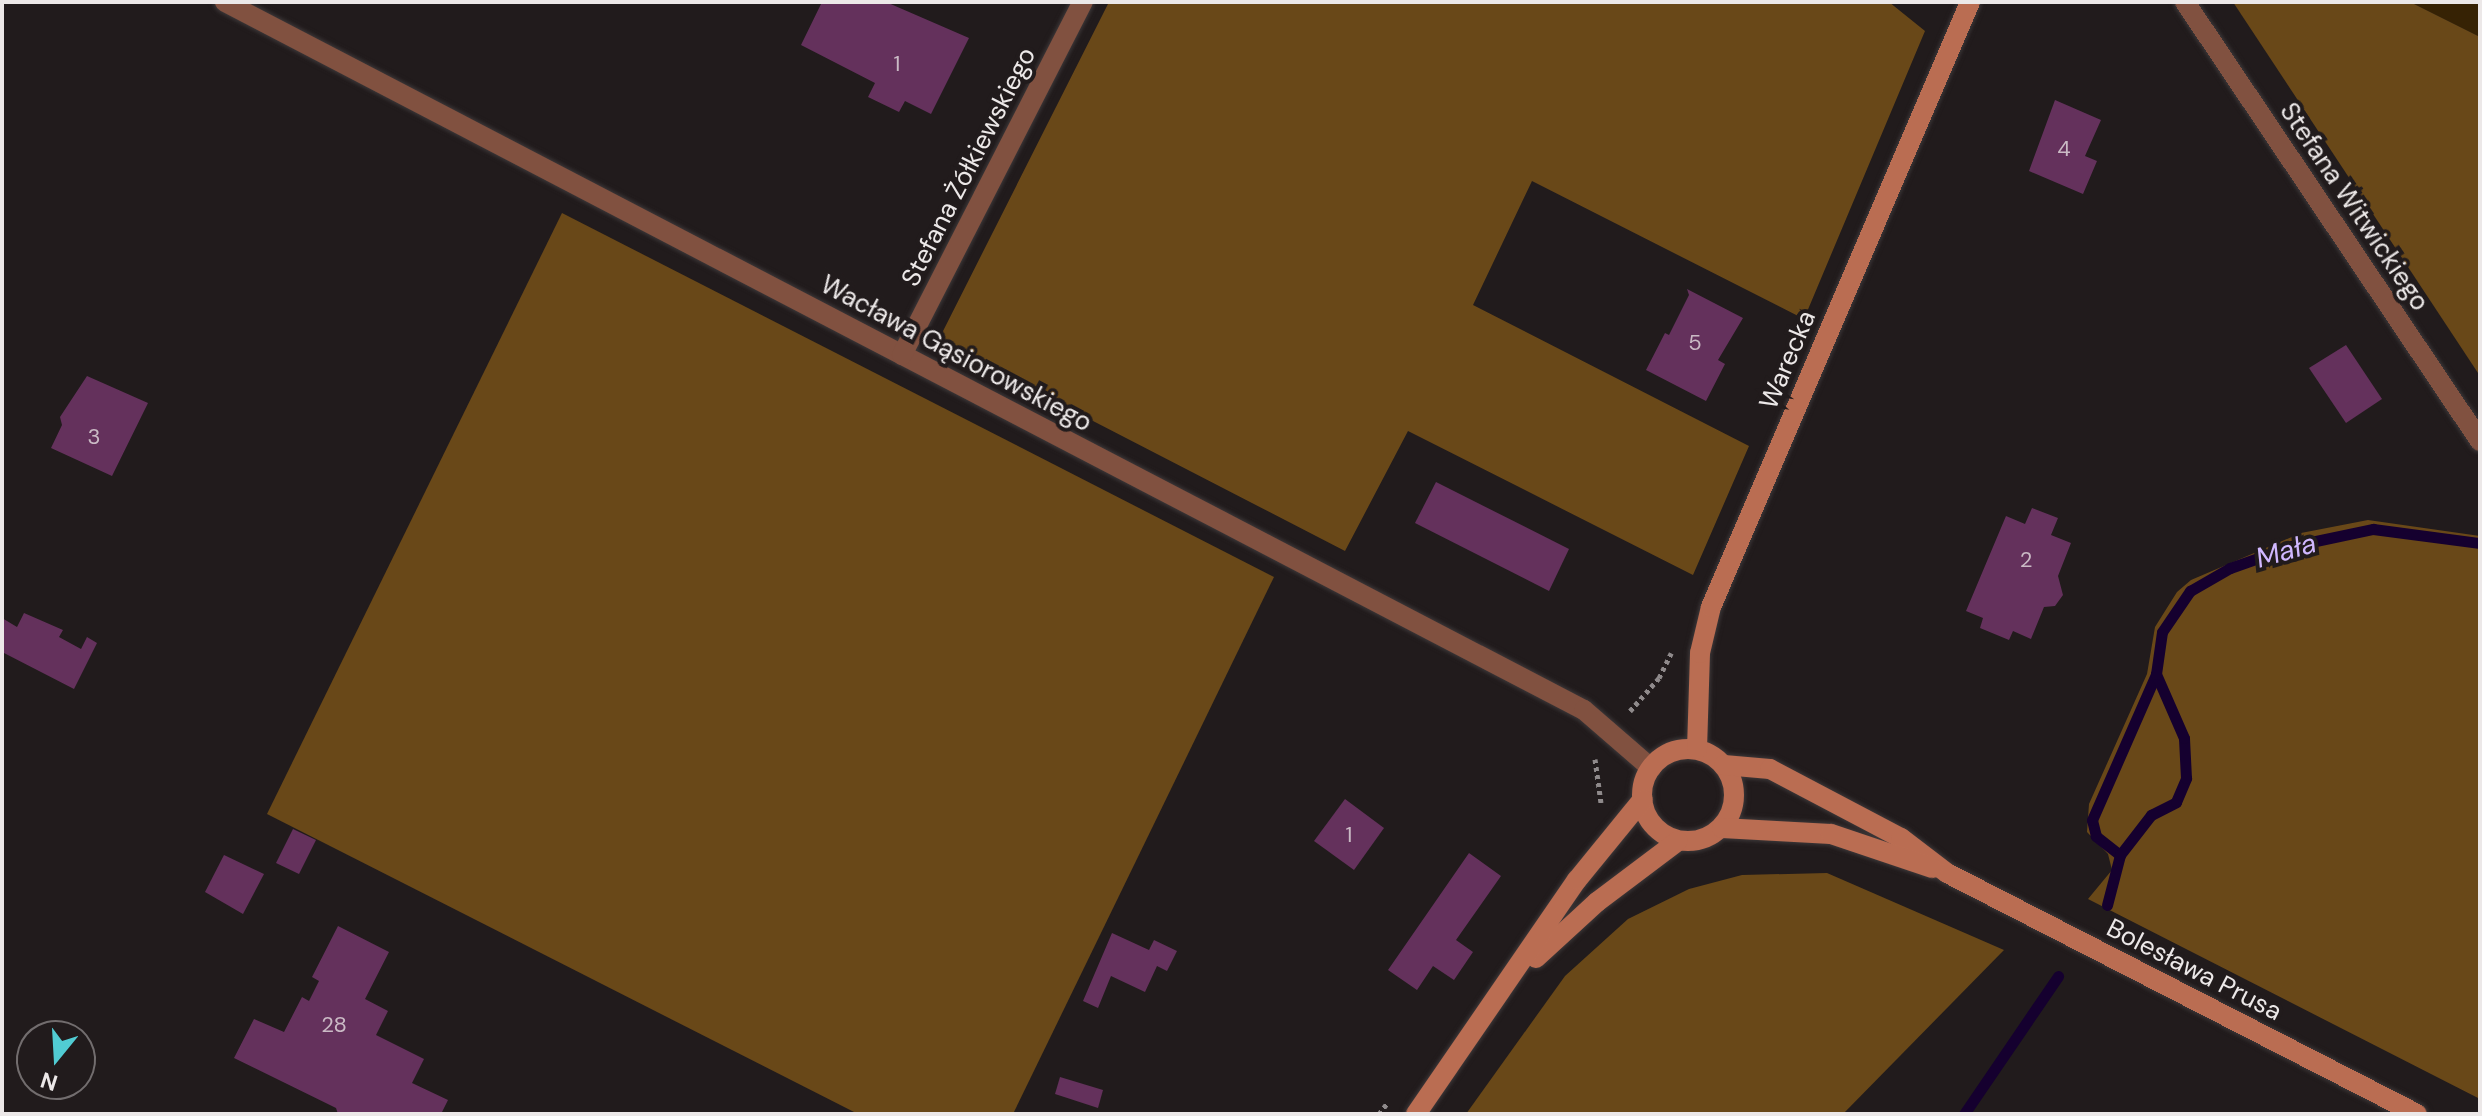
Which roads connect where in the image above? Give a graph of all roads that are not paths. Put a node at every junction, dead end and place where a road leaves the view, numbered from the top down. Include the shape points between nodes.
1 (225, 2) edge
2 (1083, 2) edge
3 (1970, 2) edge
4 (2185, 2) edge
5 (902, 355) junction
6 (2480, 441) edge
7 (1697, 749) junction
8 (1724, 765) junction
9 (1651, 768) junction
10 (1643, 799) junction
11 (1722, 828) junction
12 (1678, 841) junction
13 (1947, 873) junction
14 (1513, 980) junction
15 (1416, 1114) edge
16 (2417, 1114) edge

1 - 5 street, Wacława Gąsiorowskiego
2 - 5 street, Stefana Żółkiewskiego
3 - 7 street, Warecka via 1711,607 1700,653
4 - 6 street, Stefana Witwickiego
5 - 9 street, Wacława Gąsiorowskiego via 1584,710
7 - 8 street
7 - 9 street via 1668,753
8 - 11 street via 1735,796
8 - 13 street, Bolesława Prusa via 1770,769 1901,838
9 - 10 street
10 - 12 street via 1650,823
10 - 14 street via 1577,880
11 - 12 street via 1695,841
11 - 13 street, Bolesława Prusa via 1831,834
12 - 14 street via 1597,902
13 - 16 street, Bolesława Prusa
14 - 15 street

